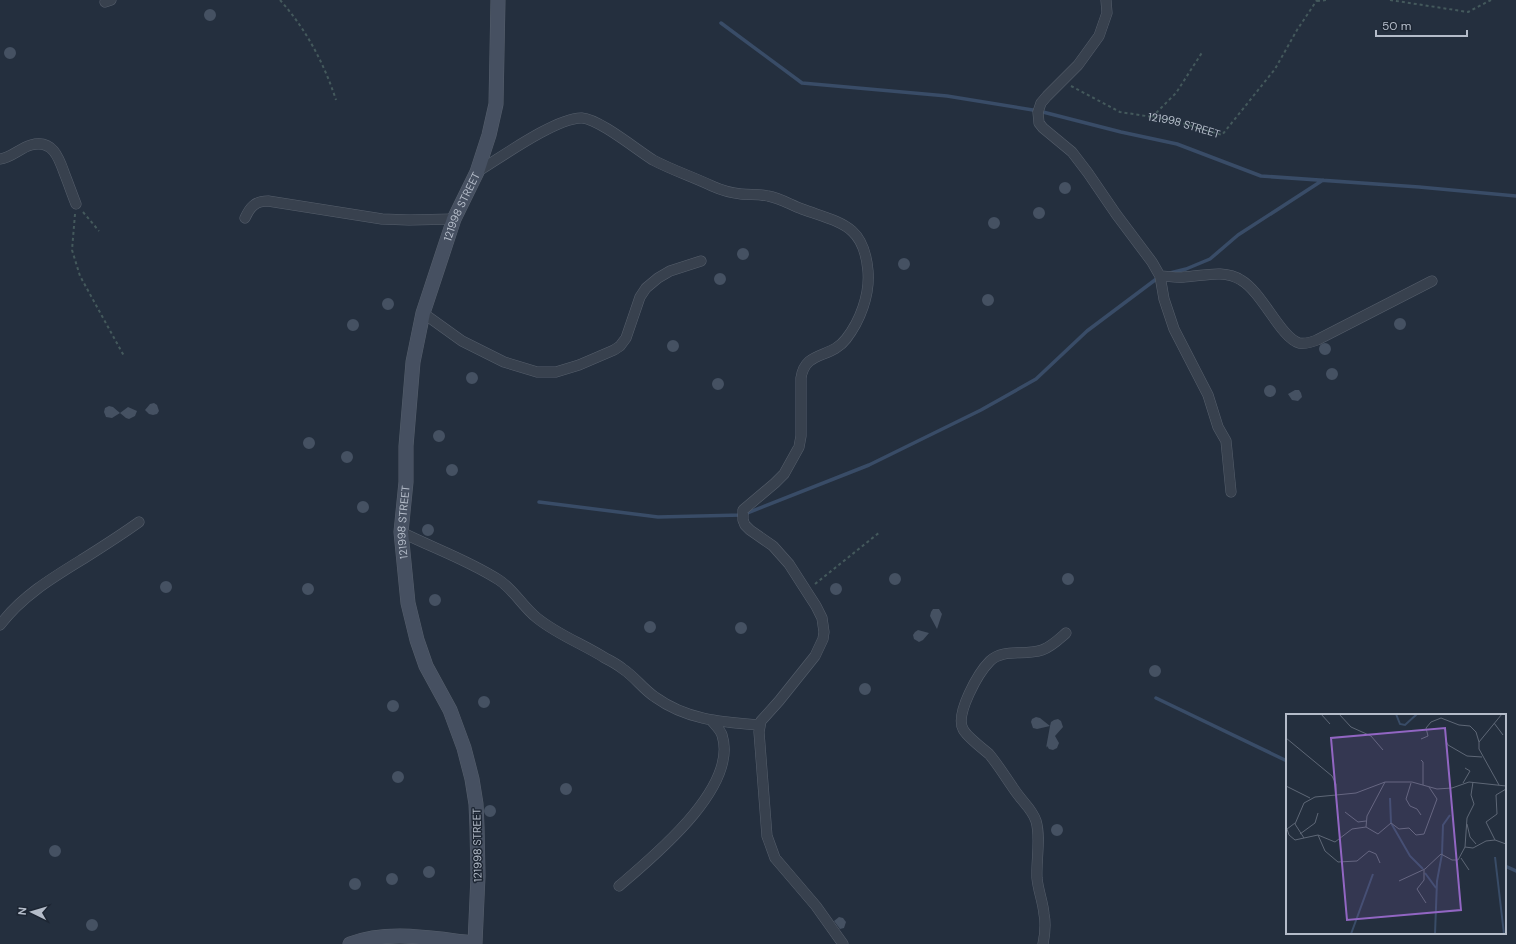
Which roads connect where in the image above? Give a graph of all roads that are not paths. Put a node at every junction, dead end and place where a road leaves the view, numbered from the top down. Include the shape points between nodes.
1 (498, 0) edge
2 (1106, 0) edge
3 (0, 159) edge
4 (477, 172) junction
5 (76, 204) road end
6 (245, 218) dead end
7 (454, 219) junction
8 (701, 261) dead end
9 (1160, 276) junction
10 (1432, 281) dead end
11 (423, 313) junction
12 (1231, 492) dead end
13 (139, 522) dead end
14 (401, 532) junction
15 (0, 625) edge
16 (1066, 633) dead end
17 (712, 720) junction
18 (759, 725) junction
19 (619, 886) dead end
20 (350, 944) edge
21 (475, 944) edge
22 (843, 944) edge
23 (1043, 944) edge

1 - 4 street, 121998 STREET via 496,104
2 - 9 street via 1107,13 1099,36 1081,61 1041,104 1038,112 1039,123 1072,152
3 - 5 street via 28,146 45,144 58,156
4 - 7 street, 121998 STREET
4 - 18 street via 544,130 584,118 603,127 653,160 722,190 780,198 791,205 842,224 851,229 861,242 869,278 861,313 842,345 830,353 815,357 802,369 799,447 784,474 743,510 742,520 745,525 773,546 789,564 816,606 824,625 823,639 815,656
6 - 7 street via 252,205 268,201 382,219
7 - 11 street, 121998 STREET
8 - 11 street via 670,271 646,288 640,297 626,338 620,346 579,365 556,372 537,372 504,362 462,341
9 - 10 street via 1213,274 1228,275 1242,280 1263,301 1289,337 1299,343 1323,337
9 - 12 street via 1164,299 1174,329 1208,395 1218,427 1226,441
11 - 14 street, 121998 STREET via 410,385
13 - 15 street via 33,591
14 - 17 street via 500,580 536,617 624,669 655,697 688,715
14 - 21 street, 121998 STREET via 408,603 417,640 426,666 450,710 472,779 476,804 478,876
16 - 23 street via 1040,651 1024,654 1004,653 989,662 965,702 960,722 964,732 990,755 1031,810 1036,821 1037,880 1045,928
17 - 18 street
17 - 19 street via 722,734 724,751 722,768 713,786 699,808 674,836
18 - 22 street via 767,836 775,858 816,906
20 - 21 street, 121998 STREET via 388,936

